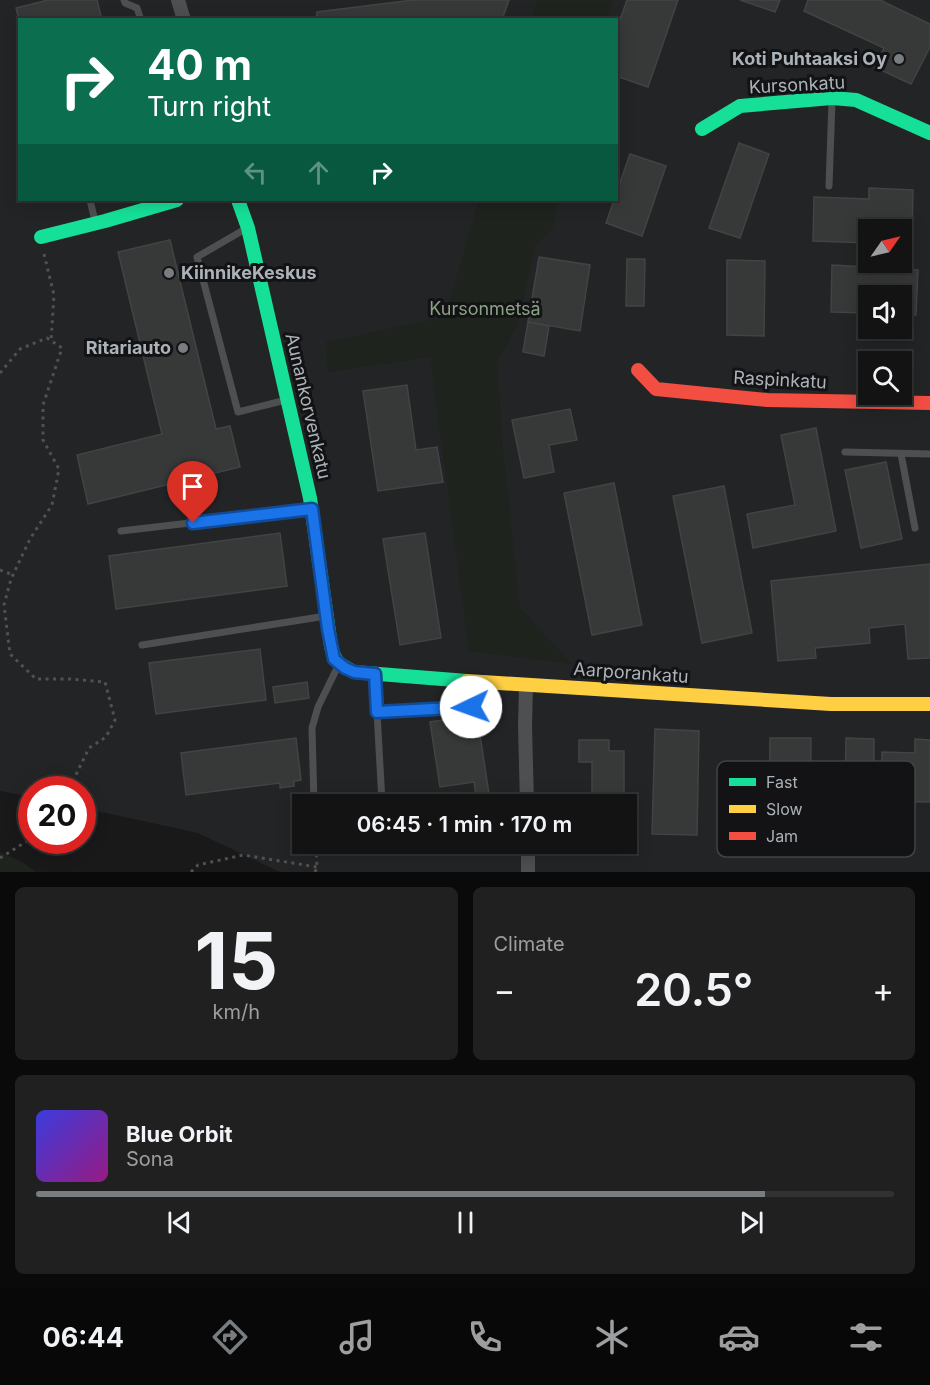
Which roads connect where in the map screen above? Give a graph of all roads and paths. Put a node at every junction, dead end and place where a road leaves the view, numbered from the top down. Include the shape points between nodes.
1 (124, 0) edge
2 (178, 0) edge
3 (140, 18) edge
4 (183, 18) edge
5 (832, 98) junction
6 (702, 129) dead end
7 (930, 133) edge
8 (829, 186) dead end
9 (90, 201) edge
10 (173, 201) edge
11 (238, 201) edge
12 (96, 223) junction
13 (248, 228) junction
14 (41, 237) joint
15 (51, 341) junction
16 (638, 370) dead end
17 (0, 373) edge
18 (289, 400) junction
19 (930, 403) edge
20 (845, 452) dead end
21 (901, 454) junction
22 (930, 454) edge
23 (312, 509) junction
24 (915, 528) dead end
25 (122, 531) dead end
26 (0, 570) edge
27 (13, 575) junction
28 (326, 616) junction
29 (142, 645) dead end
30 (337, 662) junction
31 (375, 674) junction
32 (526, 685) junction
33 (930, 704) edge
34 (471, 707) dead end
35 (377, 712) junction
36 (75, 776) edge
37 (314, 794) edge
38 (382, 794) edge
39 (527, 794) edge
40 (18, 847) edge
41 (316, 854) edge
42 (528, 854) edge
43 (0, 858) edge
44 (316, 870) edge
45 (191, 872) edge
46 (528, 872) edge

1 - 3 lane via 136,8
2 - 4 street
5 - 6 street, Kursonkatu via 740,106
5 - 7 street, Kursonkatu via 856,100
5 - 8 lane
9 - 12 lane
10 - 12 street
11 - 13 street, Aunankorvenkatu
12 - 14 street
13 - 18 street, Aunankorvenkatu
13 - 18 lane via 197,257 238,412
14 - 15 path via 54,295
15 - 17 path via 20,349
15 - 27 path via 62,348 44,405 43,440 59,469 52,505
16 - 19 street, Raspinkatu via 656,390 767,400
18 - 23 street, Aunankorvenkatu
20 - 21 lane
21 - 22 lane
21 - 24 lane
23 - 25 lane
23 - 28 street, Aunankorvenkatu
26 - 27 path
27 - 36 path via 4,605 10,654 36,679 105,681 115,720 106,737 89,748
28 - 29 lane
28 - 30 street, Aunankorvenkatu
30 - 31 street, Aarporankatu via 354,672
30 - 37 lane via 312,728
31 - 32 street, Aarporankatu
31 - 35 lane
32 - 33 street, Aarporankatu via 831,704
32 - 39 street
34 - 35 lane
35 - 38 lane
40 - 43 path
41 - 44 path
42 - 46 street
44 - 45 path via 243,855 198,865

